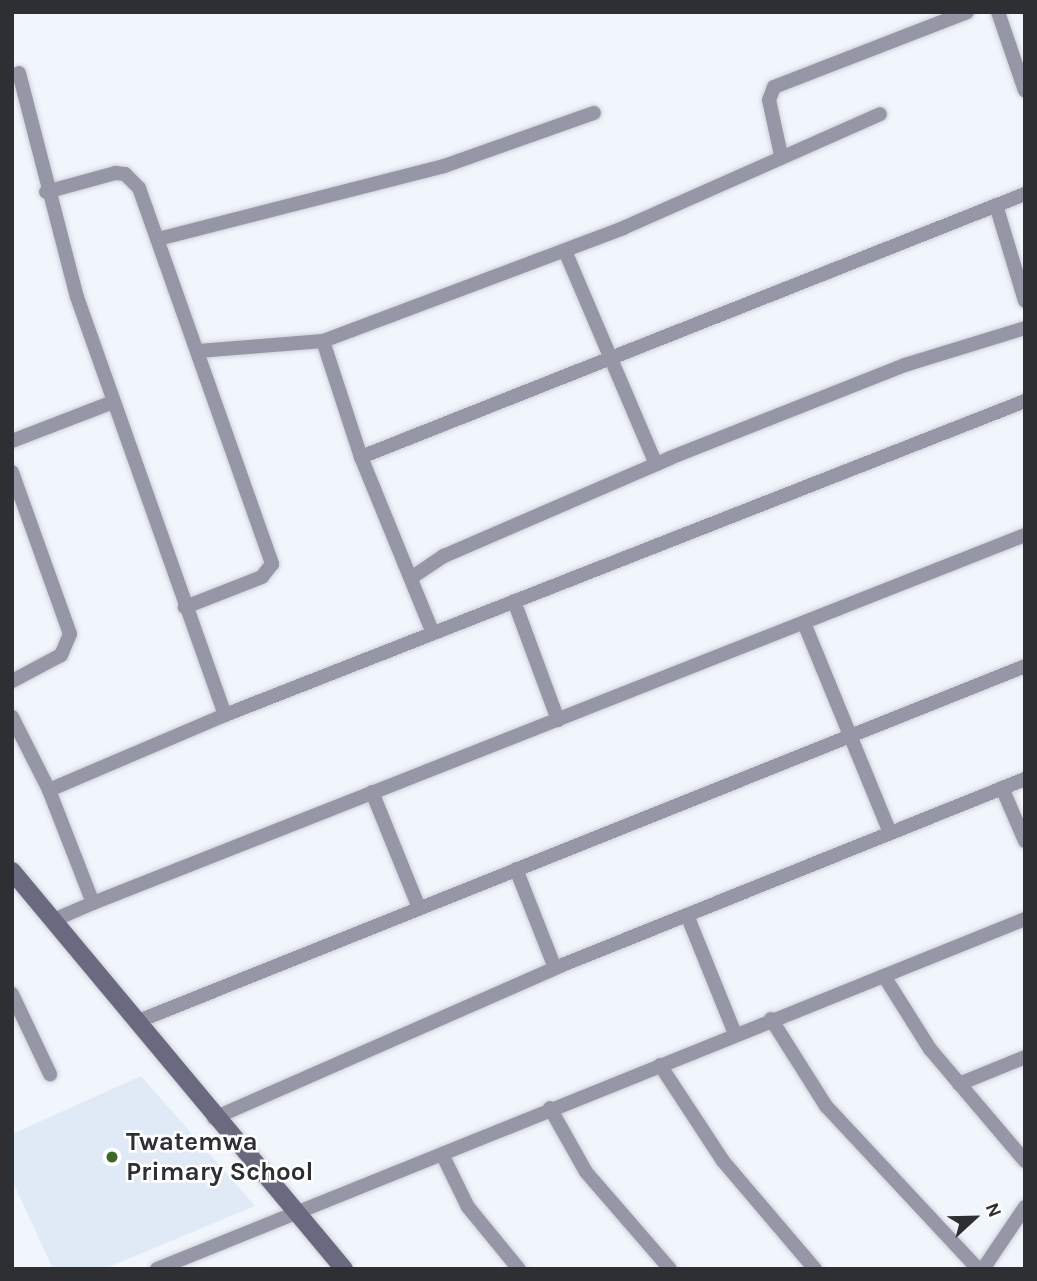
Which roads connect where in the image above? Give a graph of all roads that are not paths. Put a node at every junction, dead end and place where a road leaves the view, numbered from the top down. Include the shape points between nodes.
1 (967, 12) edge
2 (998, 12) edge
3 (1019, 57) edge
4 (19, 73) dead end
5 (1025, 91) edge
6 (594, 113) dead end
7 (880, 114) dead end
8 (782, 155) junction
9 (46, 192) junction
10 (1025, 194) edge
11 (996, 205) junction
12 (158, 239) junction
13 (565, 251) junction
14 (1025, 301) edge
15 (1025, 328) edge
16 (323, 341) junction
17 (199, 351) junction
18 (607, 357) junction
19 (1025, 401) edge
20 (113, 402) junction
21 (12, 441) edge
22 (361, 457) junction
23 (656, 464) junction
24 (12, 472) edge
25 (1025, 535) edge
26 (411, 578) junction
27 (514, 601) junction
28 (186, 607) junction
29 (804, 622) junction
30 (433, 633) junction
31 (1025, 666) edge
32 (12, 681) edge
33 (225, 715) junction
34 (12, 717) edge
35 (558, 720) junction
36 (851, 735) junction
37 (1025, 779) edge
38 (1002, 788) junction
39 (49, 790) junction
40 (372, 792) junction
41 (890, 834) junction
42 (1025, 841) edge
43 (516, 869) junction
44 (15, 879) edge
45 (93, 902) junction
46 (419, 908) junction
47 (687, 915) junction
48 (57, 919) junction
49 (1025, 919) edge
50 (555, 968) junction
51 (884, 976) junction
52 (12, 994) edge
53 (771, 1019) junction
54 (136, 1021) junction
55 (735, 1034) junction
56 (1025, 1057) edge
57 (660, 1065) junction
58 (50, 1074) dead end
59 (959, 1084) junction
60 (550, 1108) junction
61 (214, 1118) junction
62 (442, 1154) junction
63 (1025, 1161) edge
64 (1025, 1207) edge
65 (296, 1214) junction
66 (185, 1264) edge
67 (157, 1269) edge
68 (344, 1269) edge
69 (519, 1269) edge
70 (670, 1269) edge
71 (815, 1269) edge
72 (980, 1269) edge

1 - 8 street via 774,87 769,100
2 - 3 street
3 - 5 street
4 - 9 street
6 - 12 street via 444,166
7 - 8 street
8 - 13 street
9 - 12 street via 125,173 139,188
9 - 20 street
10 - 11 street
11 - 14 street
11 - 18 street
12 - 17 street
13 - 16 street
13 - 18 street
15 - 23 street via 905,365
16 - 17 street
16 - 22 street
17 - 28 street via 272,568
18 - 22 street
18 - 23 street
19 - 27 street
20 - 21 street
20 - 28 street
22 - 26 street
23 - 26 street via 444,556
24 - 32 street via 70,634 61,654
25 - 29 street
26 - 30 street
27 - 30 street
27 - 35 street
28 - 33 street
29 - 35 street
29 - 36 street
30 - 33 street
31 - 36 street
33 - 39 street
34 - 39 street
35 - 40 street
36 - 41 street
36 - 43 street
37 - 38 street
38 - 41 street
38 - 42 street
39 - 45 street
40 - 45 street
40 - 46 street
41 - 47 street
43 - 46 street
43 - 50 street
44 - 48 main road
45 - 48 street
46 - 54 street
47 - 50 street
47 - 55 street
48 - 54 main road
49 - 51 street
50 - 61 street
51 - 53 street
51 - 59 street
52 - 58 street
53 - 55 street
53 - 72 street via 826,1106
54 - 61 main road
55 - 57 street
56 - 59 street
57 - 60 street
57 - 71 street via 723,1161
59 - 63 street
60 - 62 street
60 - 70 street via 586,1172
61 - 65 main road
62 - 65 street
62 - 69 street via 468,1207
64 - 72 street
65 - 66 street
65 - 68 main road
66 - 67 street

